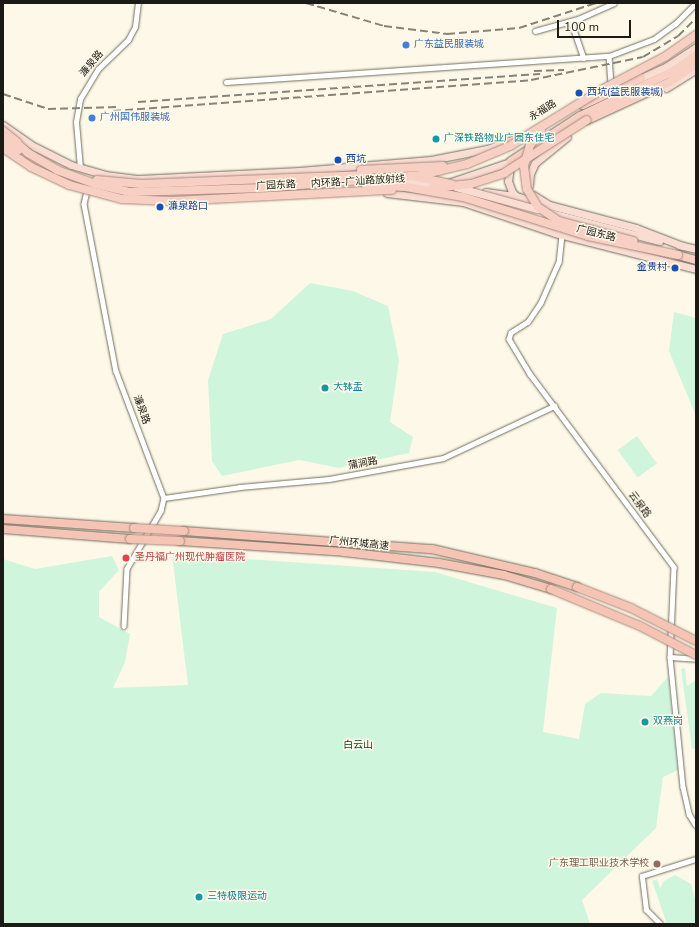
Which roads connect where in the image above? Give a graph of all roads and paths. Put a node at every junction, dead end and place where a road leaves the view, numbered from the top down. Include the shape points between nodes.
1 (138, 3) edge
2 (614, 3) edge
3 (696, 3) edge
4 (571, 21) junction
5 (535, 31) dead end
6 (696, 35) edge
7 (696, 46) edge
8 (696, 55) edge
9 (609, 56) junction
10 (584, 58) junction
11 (696, 64) edge
12 (696, 69) edge
13 (641, 78) junction
14 (226, 82) dead end
15 (611, 85) junction
16 (3, 125) edge
17 (545, 126) junction
18 (3, 131) edge
19 (3, 139) edge
20 (12, 139) junction
21 (3, 147) edge
22 (36, 148) junction
23 (547, 152) junction
24 (30, 162) junction
25 (511, 162) junction
26 (390, 164) joint
27 (80, 168) junction
28 (335, 169) junction
29 (300, 174) junction
30 (156, 178) junction
31 (199, 189) junction
32 (469, 189) junction
33 (87, 191) junction
34 (333, 192) junction
35 (402, 193) junction
36 (302, 195) junction
37 (516, 196) junction
38 (549, 205) junction
39 (533, 216) junction
40 (559, 234) junction
41 (683, 246) junction
42 (696, 249) edge
43 (628, 252) junction
44 (678, 255) junction
45 (696, 260) edge
46 (696, 269) edge
47 (554, 406) junction
48 (164, 498) junction
49 (3, 518) edge
50 (3, 529) edge
51 (124, 626) dead end
52 (696, 641) edge
53 (696, 655) edge
54 (670, 657) junction
55 (696, 660) edge
56 (696, 825) edge
57 (696, 859) edge
58 (660, 924) edge

1 - 27 street, 濂泉路 via 135,27 128,40 98,69 80,99 76,122
2 - 4 street
3 - 9 street via 660,35 637,48
4 - 5 street
4 - 10 street
6 - 17 highway, 内环路-广汕路放射线, bridge via 671,53 601,90
7 - 13 main road, 永福路 via 673,63
8 - 25 highway via 674,71 571,121
9 - 10 street
9 - 15 street
10 - 14 street
11 - 21 highway, 内环路-广汕路放射线, bridge via 668,82 587,120 508,171 460,186 259,198 136,200 96,194 69,185 31,167
12 - 23 main road via 677,82 590,123
13 - 15 main road, 永福路
13 - 29 highway, bridge via 595,98 497,153 460,163
15 - 26 main road, 永福路 via 504,143 447,157
16 - 22 main road, 广园东路
17 - 20 highway, 内环路-广汕路放射线, bridge via 484,158 421,175 154,194 118,190 84,181 36,158
17 - 44 highway, bridge via 530,145 524,166 527,190 538,207 565,223
18 - 20 highway, 内环路-广汕路放射线, bridge
19 - 24 main road
19 - 44 highway, bridge via 58,174 117,191 159,194 351,185 406,187 475,200 588,236
20 - 29 highway, 内环路-广汕路放射线, bridge via 55,165 105,182 141,184
21 - 24 main road, 广园东路
22 - 24 main road
22 - 27 main road, 广园东路
23 - 25 main road
23 - 38 main road via 532,168 528,180 535,197
24 - 31 main road via 81,182 120,192 172,195
24 - 33 main road, 广园东路
25 - 35 main road via 465,179
25 - 37 main road via 508,181
26 - 28 main road, 广园东路
27 - 30 main road, 广园东路 via 119,177
28 - 29 main road, 广园东路
28 - 34 main road via 330,173 326,183
29 - 30 main road, 广园东路
29 - 32 highway, bridge via 396,175
29 - 36 main road via 308,176 311,182
30 - 31 main road, 广园东路 via 174,187
31 - 32 main road, 广园东路, bridge via 379,180
32 - 41 main road, 广园东路, bridge
33 - 36 main road, 广园东路 via 148,200
33 - 48 street, 濂泉路 via 84,204 116,371
34 - 35 main road, 广园东路
34 - 36 main road, 广园东路
35 - 40 main road, 广园东路 via 463,202
37 - 38 main road
37 - 39 main road via 488,190 484,196
38 - 41 main road via 621,224
39 - 40 main road
39 - 43 main road
40 - 43 main road, 广园东路
40 - 47 street, 云泉路 via 559,262 542,303 528,322 511,333 509,339
41 - 42 main road, 广园东路
43 - 46 main road, 广园东路
44 - 45 highway
47 - 48 street, 蒲涧路 via 443,458 329,480 240,487
47 - 54 street, 云泉路 via 674,567
48 - 51 street via 161,511 127,569
49 - 52 highway, 广州环城高速, bridge via 432,549 528,571 577,587 631,608
50 - 53 highway, 广州环城高速, bridge via 344,552 440,563 504,575 550,590 640,626
54 - 55 street
54 - 56 street, 云泉路 via 683,787 689,814
57 - 58 street via 642,876 646,910

